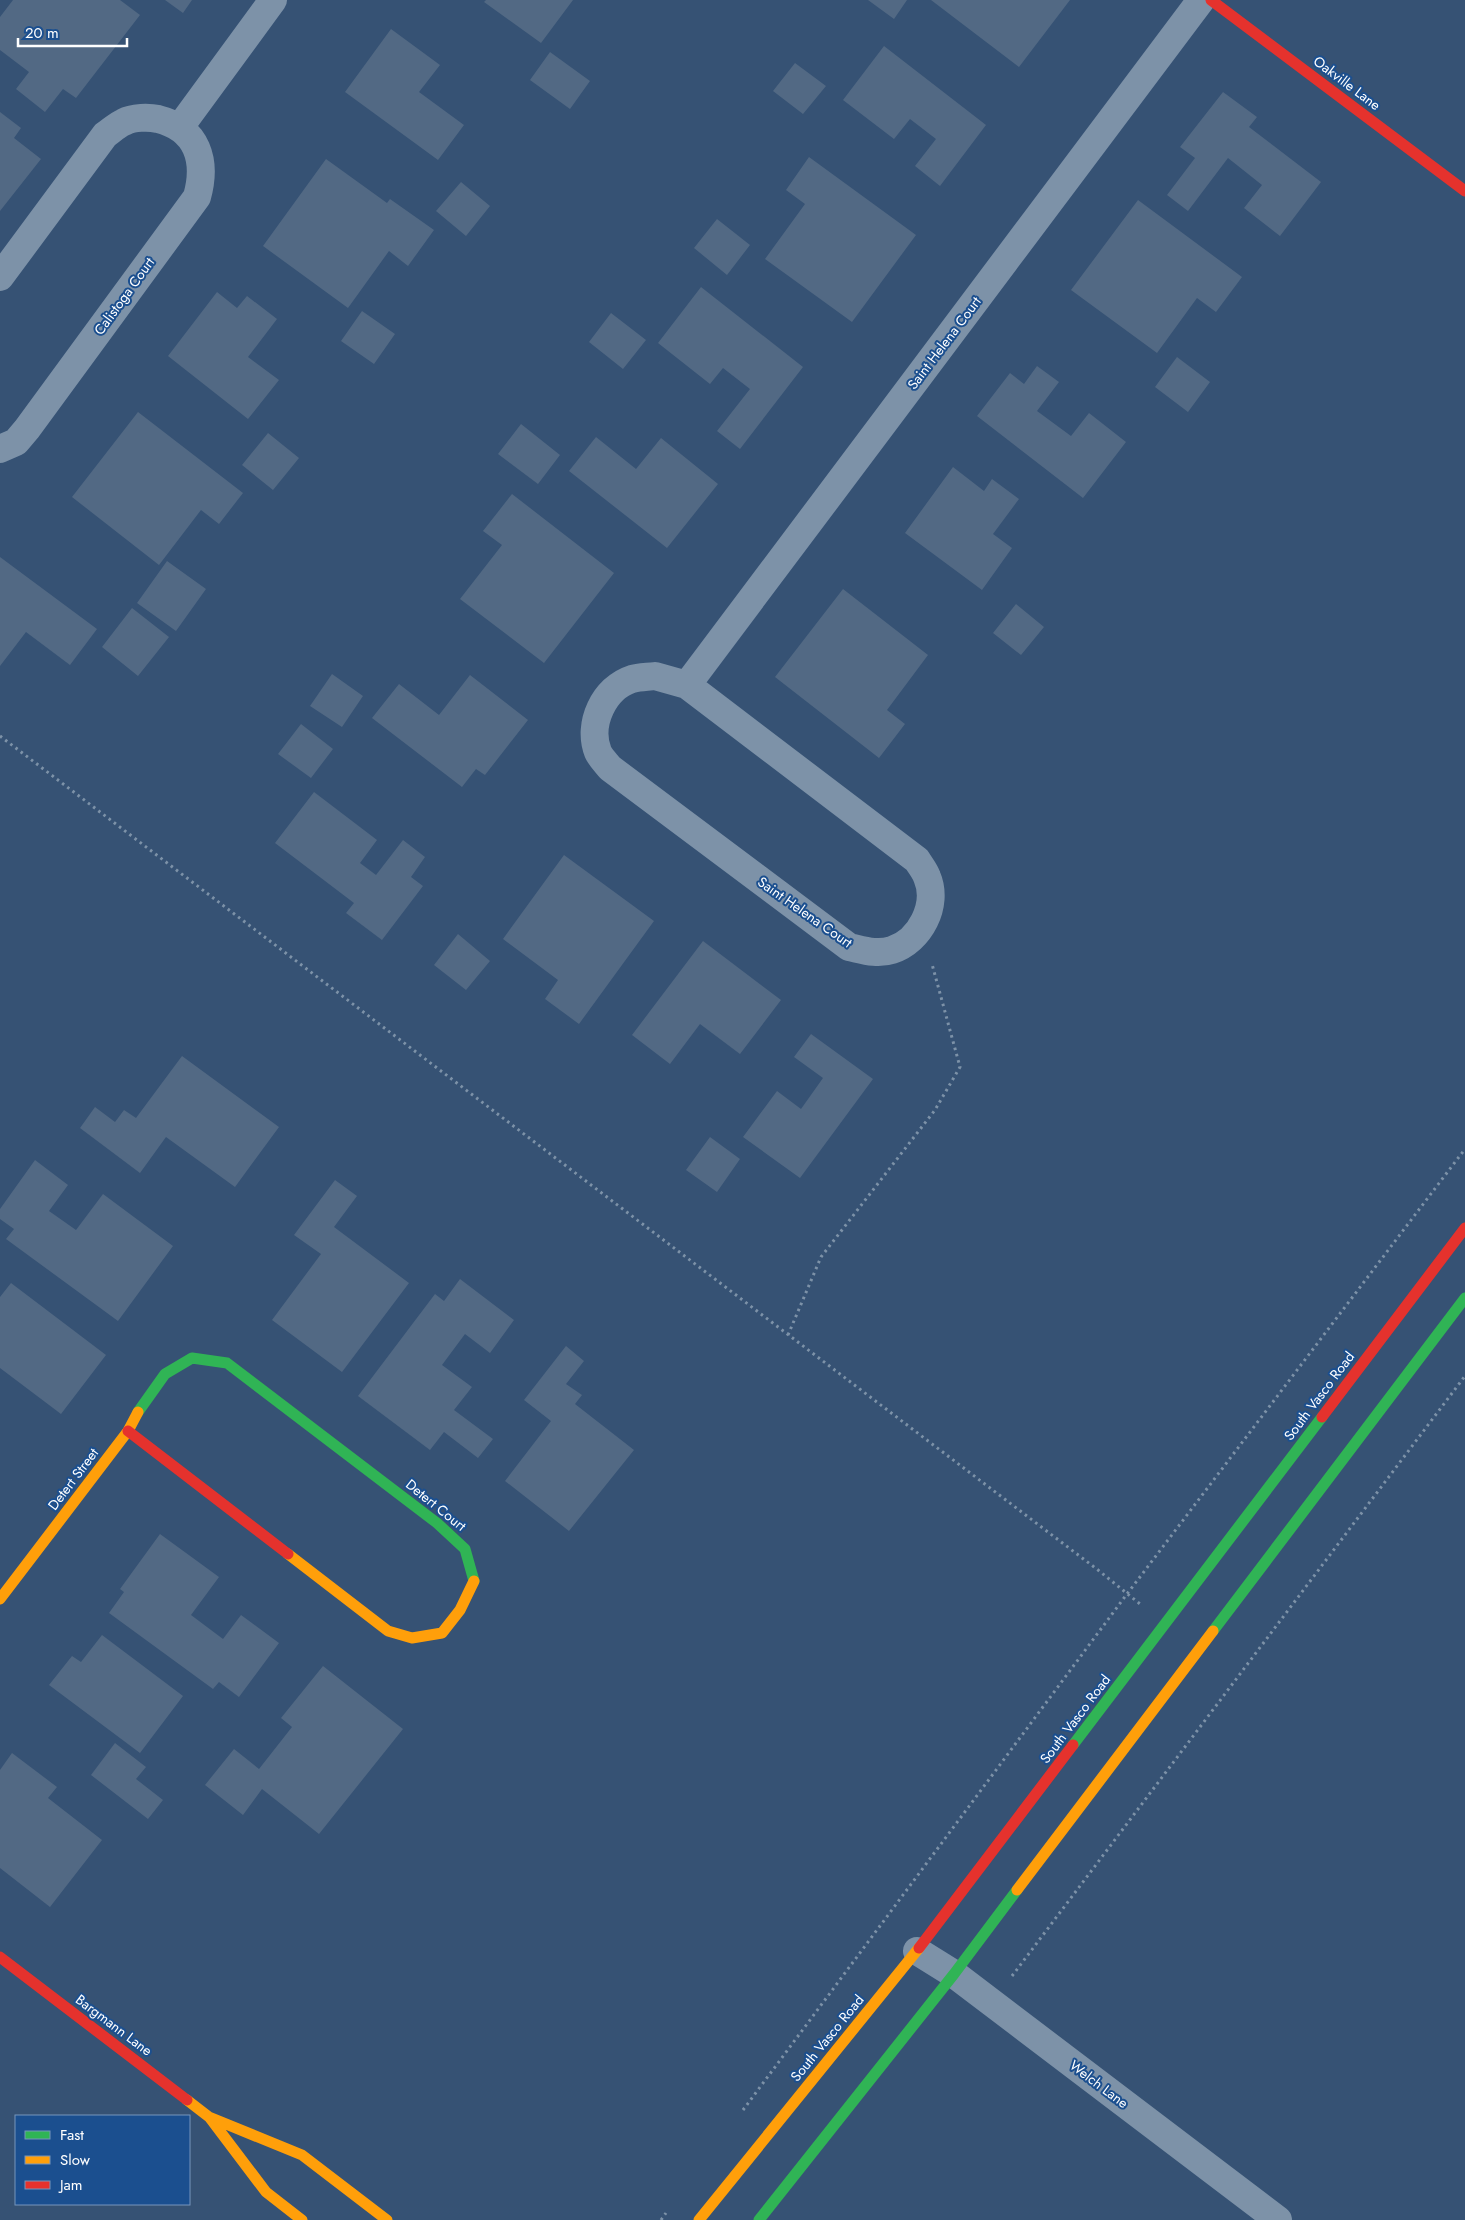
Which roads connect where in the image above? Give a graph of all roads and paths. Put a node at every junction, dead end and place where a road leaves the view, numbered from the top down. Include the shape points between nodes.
1 (273, 0) edge
2 (1201, 0) edge
3 (1211, 0) edge
4 (180, 127) junction
5 (1465, 190) edge
6 (0, 277) edge
7 (0, 449) edge
8 (686, 685) junction
9 (0, 736) edge
10 (912, 938) junction
11 (1465, 1149) edge
12 (1465, 1228) edge
13 (1465, 1298) edge
14 (788, 1334) junction
15 (165, 1374) joint
16 (1465, 1376) edge
17 (128, 1431) junction
18 (1127, 1594) junction
19 (0, 1599) edge
20 (1165, 1625) junction
21 (917, 1951) junction
22 (0, 1957) edge
23 (954, 1974) junction
24 (992, 2003) junction
25 (209, 2117) junction
26 (737, 2118) dead end
27 (667, 2212) dead end
28 (1261, 2215) edge
29 (302, 2220) edge
30 (387, 2220) edge
31 (661, 2220) edge
32 (699, 2220) edge
33 (759, 2220) edge

1 - 4 street
2 - 8 street, Saint Helena Court
3 - 5 main road, Oakville Lane
4 - 6 street via 151,117 125,121 105,135
4 - 7 street, Calistoga Court via 199,155 202,179 196,197 27,429 16,442
8 - 10 street, Saint Helena Court via 917,860 928,878 931,900 926,920
8 - 10 street, Saint Helena Court via 655,676 631,679 610,693 600,708 594,731 598,752 610,768 849,947 874,952 892,950
9 - 14 path
10 - 14 path via 934,967 960,1067 935,1110 821,1257
11 - 18 path
12 - 20 main road, South Vasco Road
13 - 23 main road
14 - 18 path
15 - 17 main road, Detert Street
15 - 17 main road, Detert Court via 192,1358 227,1363 437,1523 466,1549 474,1581 460,1610 442,1633 412,1638 388,1631
16 - 24 path
17 - 19 main road, Detert Street
18 - 20 path
18 - 26 path
20 - 21 main road, South Vasco Road
21 - 23 street, Welch Lane
21 - 32 main road, South Vasco Road
22 - 25 main road, Bargmann Lane
23 - 24 street, Welch Lane
23 - 33 main road
24 - 28 street, Welch Lane
25 - 29 main road, Bargmann Lane via 266,2192
25 - 30 main road, Bargmann Lane via 302,2155
27 - 31 path

